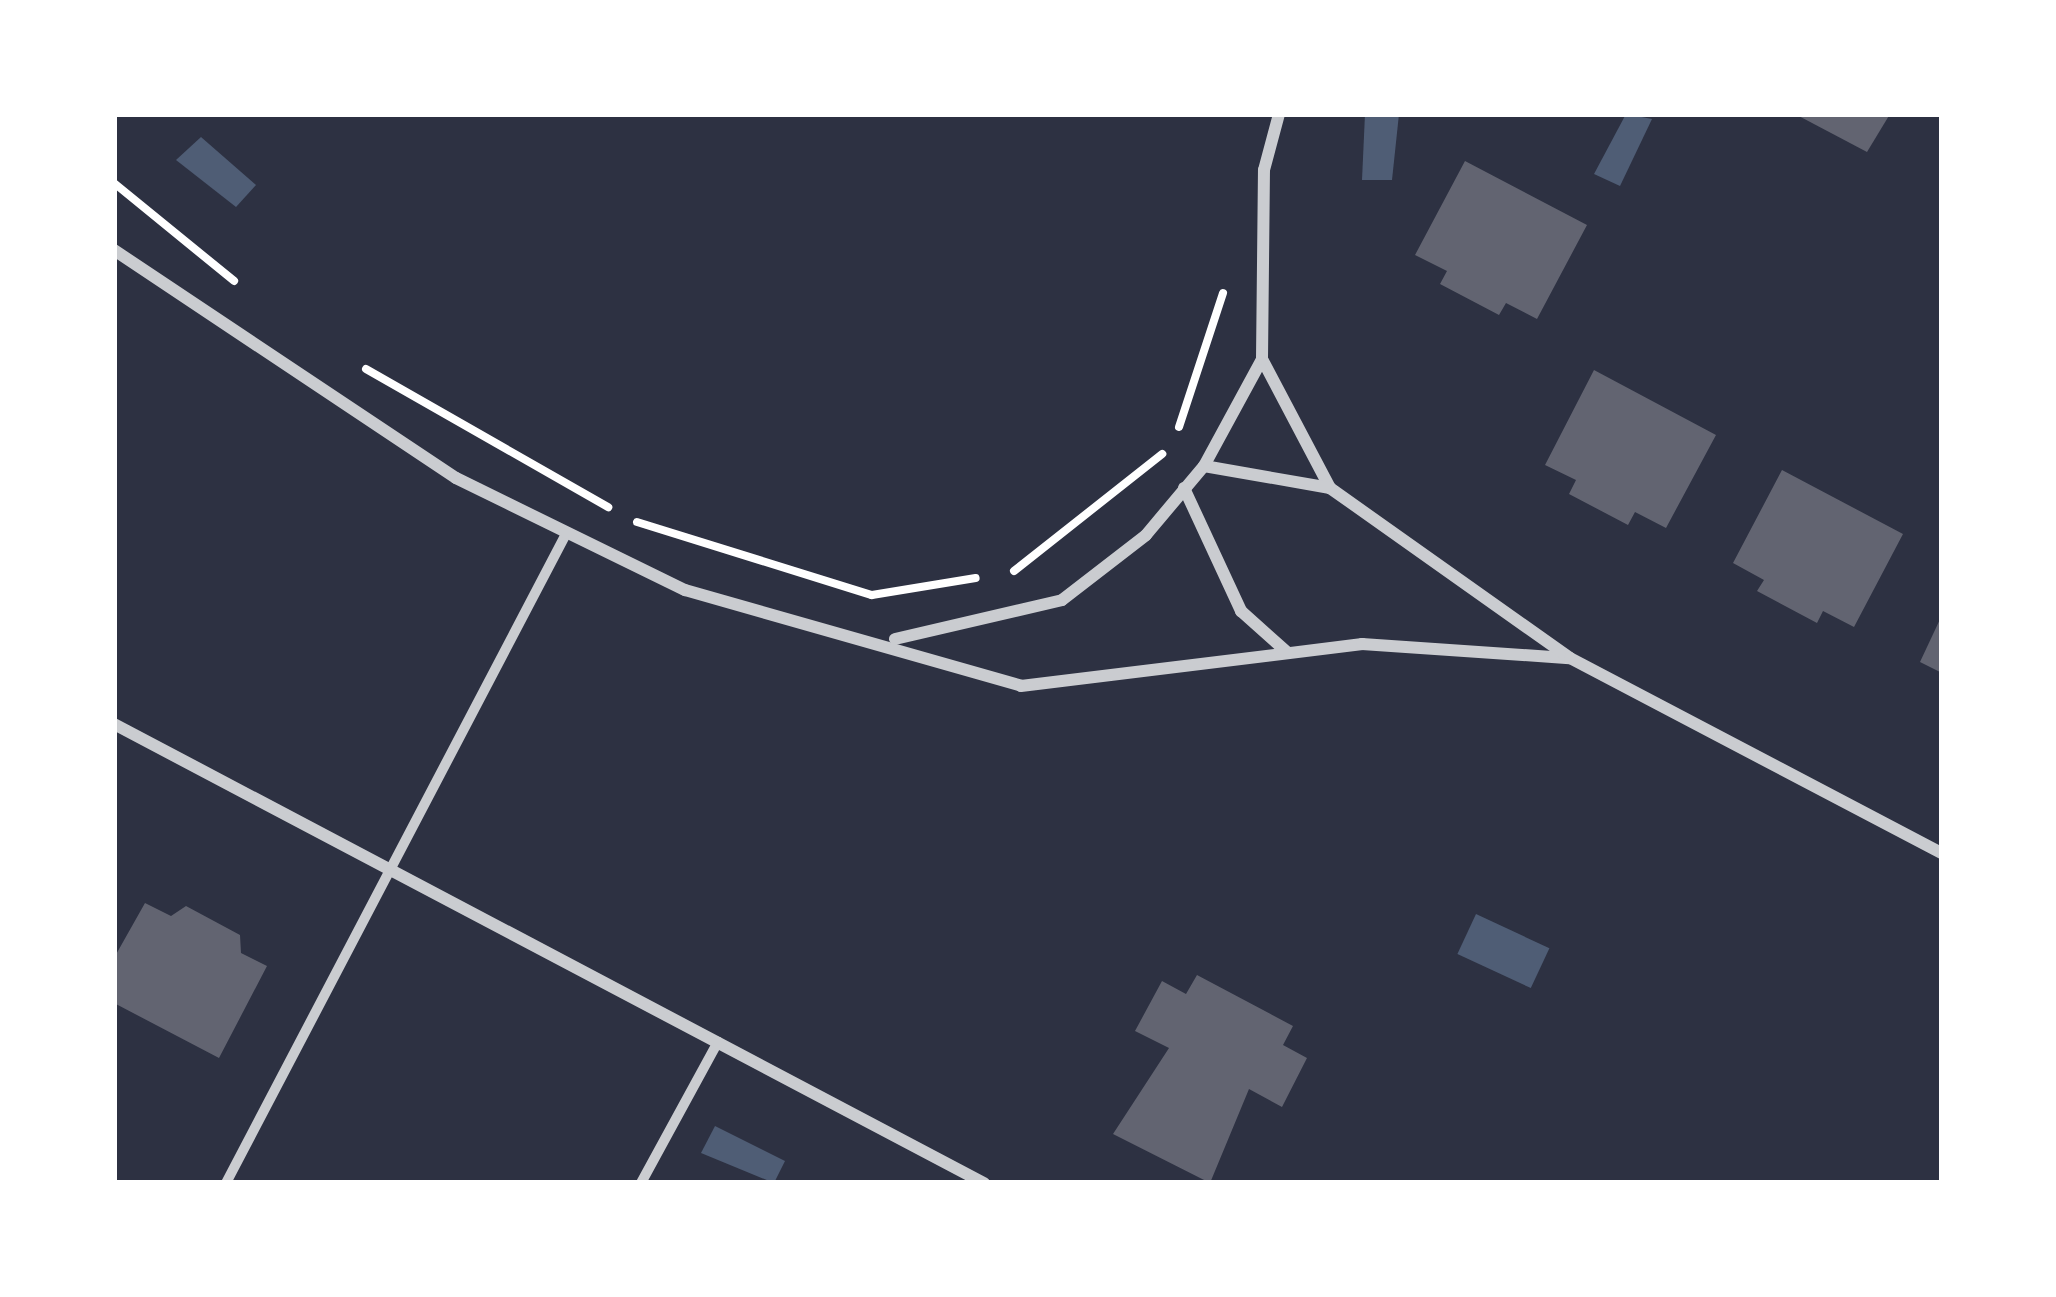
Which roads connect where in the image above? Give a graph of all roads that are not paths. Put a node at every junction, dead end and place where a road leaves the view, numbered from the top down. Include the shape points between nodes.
1 (1279, 114) edge
2 (114, 250) edge
3 (1262, 359) junction
4 (1204, 466) junction
5 (1184, 488) junction
6 (1330, 488) junction
7 (567, 532) junction
8 (889, 640) junction
9 (1288, 653) junction
10 (1570, 658) junction
11 (114, 724) edge
12 (1942, 853) edge
13 (393, 870) junction
14 (718, 1042) junction
15 (226, 1183) edge
16 (641, 1183) edge
17 (985, 1183) edge

1 - 3 street via 1264,170
2 - 7 street via 456,478
3 - 4 street
3 - 6 street
4 - 5 street
4 - 6 street
5 - 8 street via 1146,535 1062,600
5 - 9 street via 1241,611
6 - 10 street
7 - 8 street via 685,590
7 - 13 street
8 - 9 street via 1021,686
9 - 10 street via 1362,644
10 - 12 street
11 - 13 street
13 - 14 street
13 - 15 street
14 - 16 street
14 - 17 street

